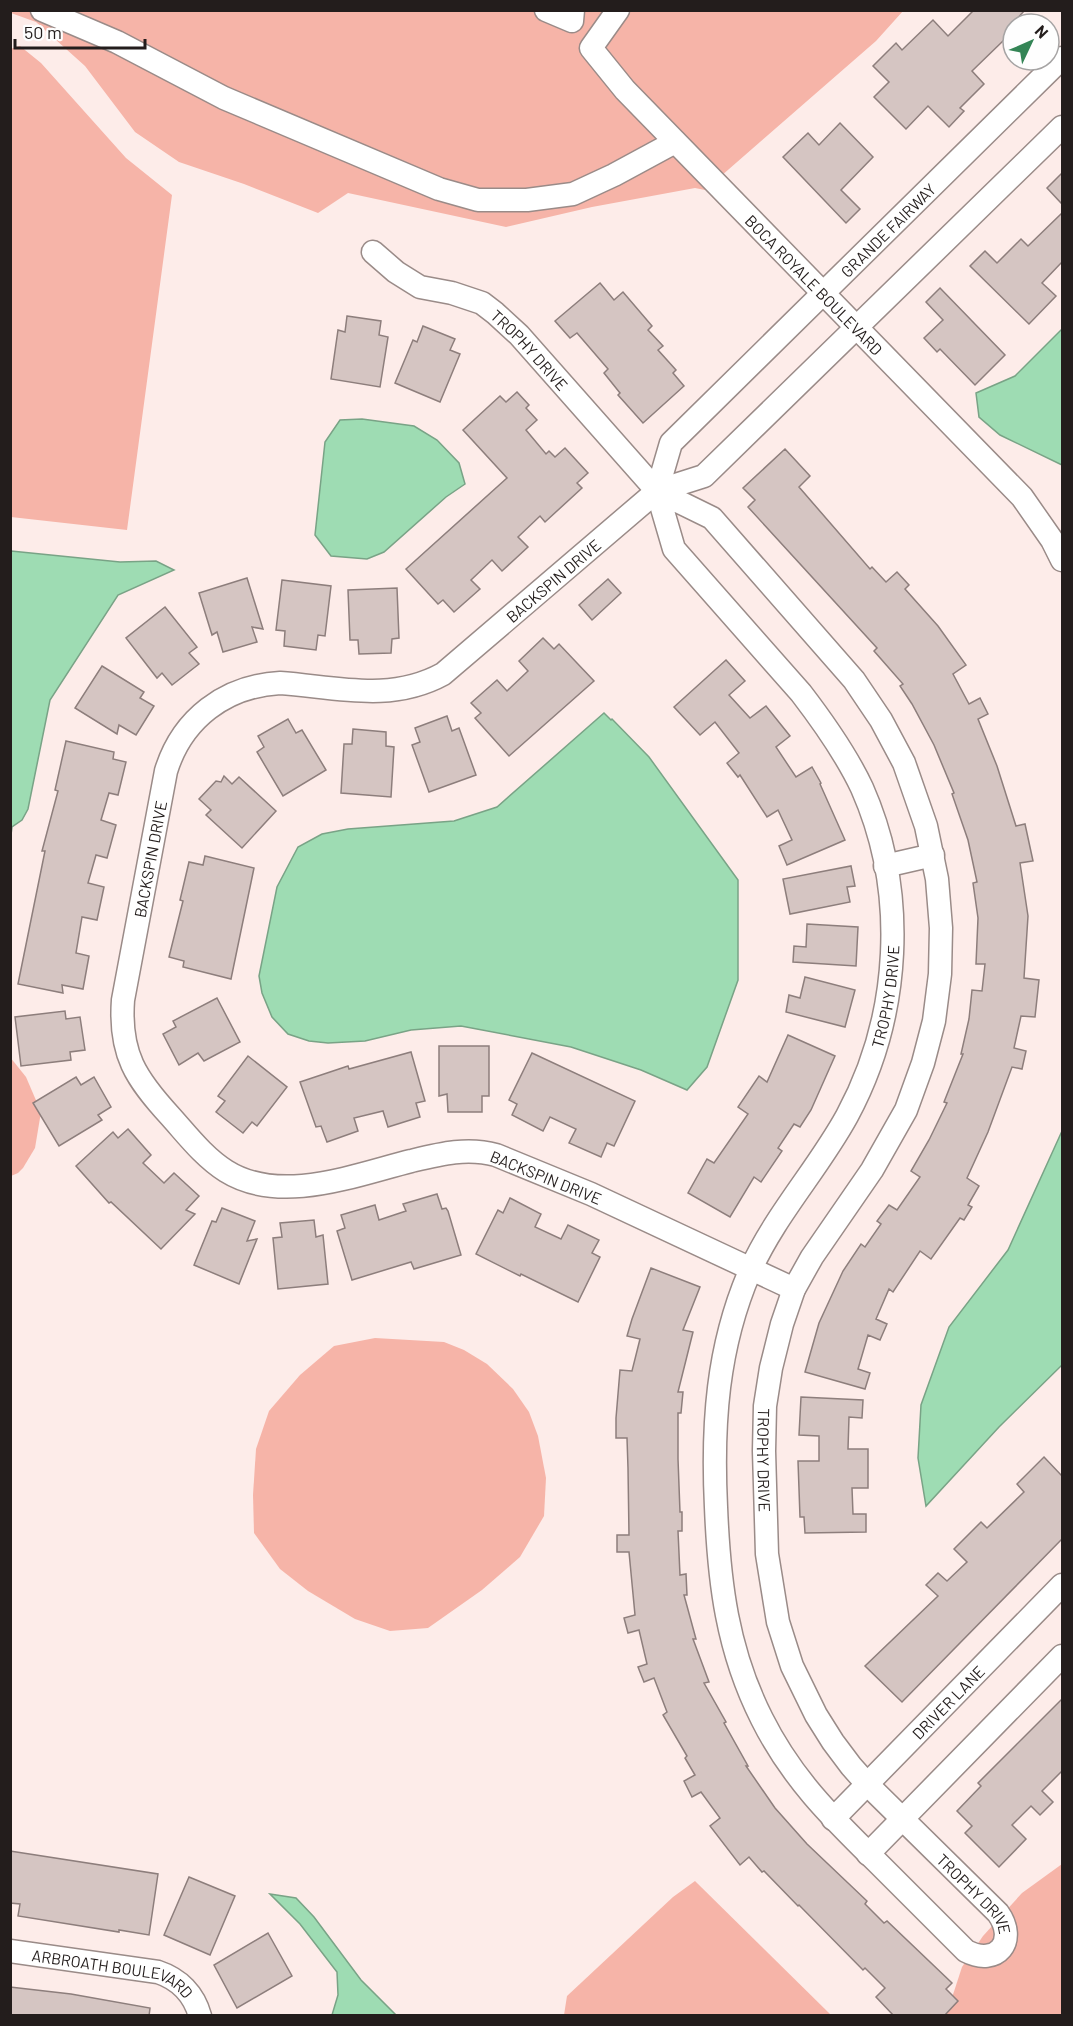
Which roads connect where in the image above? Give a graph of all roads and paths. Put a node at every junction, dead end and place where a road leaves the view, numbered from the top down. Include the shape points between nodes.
1 (42, 10) edge
2 (546, 10) edge
3 (618, 10) edge
4 (572, 16) edge
5 (591, 48) junction
6 (1062, 58) edge
7 (1062, 127) edge
8 (675, 142) junction
9 (372, 252) dead end
10 (823, 293) junction
11 (857, 328) junction
12 (657, 491) junction
13 (1062, 560) edge
14 (933, 855) junction
15 (885, 866) junction
16 (751, 1269) junction
17 (794, 1289) junction
18 (1062, 1585) edge
19 (1062, 1656) edge
20 (867, 1784) junction
21 (833, 1819) junction
22 (903, 1819) junction
23 (868, 1854) junction
24 (10, 1951) edge
25 (200, 2016) edge

1 - 8 street via 117,42 224,98 439,189 478,200 527,200 573,194
2 - 4 street
3 - 5 street
4 - 5 street, BOCA ROYALE BOULEVARD
5 - 8 street, BOCA ROYALE BOULEVARD via 636,103
6 - 10 street, GRANDE FAIRWAY
7 - 11 street
8 - 10 street, BOCA ROYALE BOULEVARD
9 - 12 street, TROPHY DRIVE via 412,283 468,297 495,313
10 - 11 street, BOCA ROYALE BOULEVARD
10 - 12 street, GRANDE FAIRWAY via 671,443
11 - 12 street, BACKSPIN DRIVE via 704,476
11 - 13 street, BOCA ROYALE BOULEVARD via 1022,497
12 - 14 street, TROPHY DRIVE via 712,518 854,680 904,763
12 - 15 street, TROPHY DRIVE via 674,549 806,700 849,763 872,816
12 - 16 street, BACKSPIN DRIVE via 434,680 387,692 266,684 237,691 195,720 178,741 166,771 123,1000 123,1036 135,1072 150,1095 201,1150 241,1178 273,1186 301,1186 452,1152 483,1151 591,1194
14 - 15 street
14 - 17 street, TROPHY DRIVE via 940,904 941,963 923,1063 906,1110 884,1151
15 - 16 street, TROPHY DRIVE via 892,956 886,1007 871,1064 845,1119 782,1213
16 - 17 street, BACKSPIN DRIVE
16 - 21 street, TROPHY DRIVE via 729,1334 717,1392 714,1443 720,1578 734,1647 762,1719 794,1773
17 - 20 street, TROPHY DRIVE via 775,1349 765,1406 770,1576 778,1622 804,1693 833,1742
18 - 20 street, DRIVER LANE
19 - 22 street
20 - 21 street, DRIVER LANE
20 - 22 street, TROPHY DRIVE
21 - 23 street, TROPHY DRIVE
22 - 23 street
22 - 23 street, TROPHY DRIVE via 1006,1923 1007,1934 998,1951 981,1957 966,1951
24 - 25 street, ARBROATH BOULEVARD via 158,1972 187,1990

